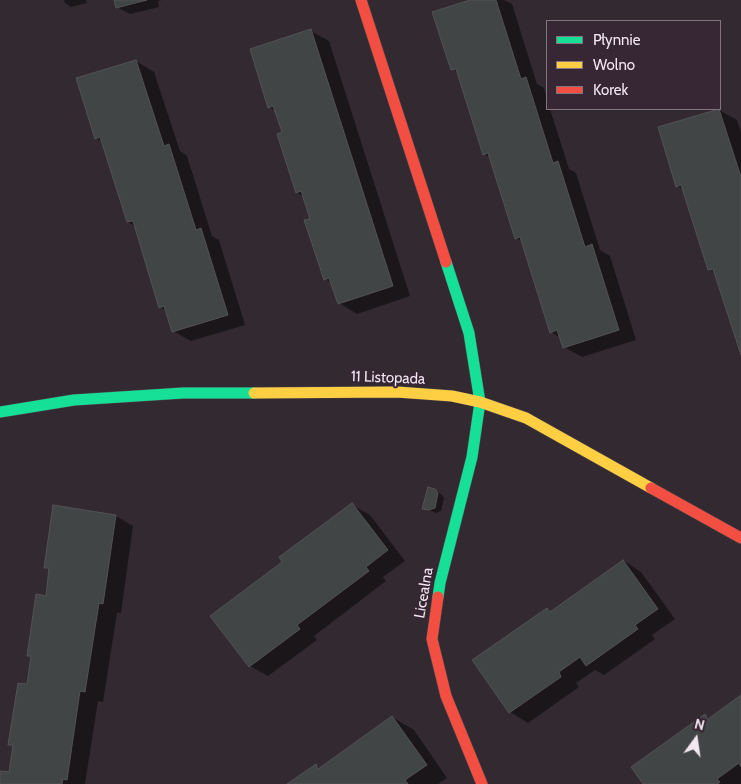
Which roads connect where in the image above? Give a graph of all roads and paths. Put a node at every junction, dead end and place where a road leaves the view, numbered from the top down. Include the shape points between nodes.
1 (363, 4) edge
2 (480, 402) junction
3 (0, 412) edge
4 (741, 538) edge
5 (482, 784) edge

1 - 2 street, Licealna via 469,333
2 - 3 street, 11 Listopada via 452,396 397,392 183,393 74,400
2 - 4 street, 11 Listopada via 526,418
2 - 5 street, Licealna via 472,457 440,583 432,640 446,696

